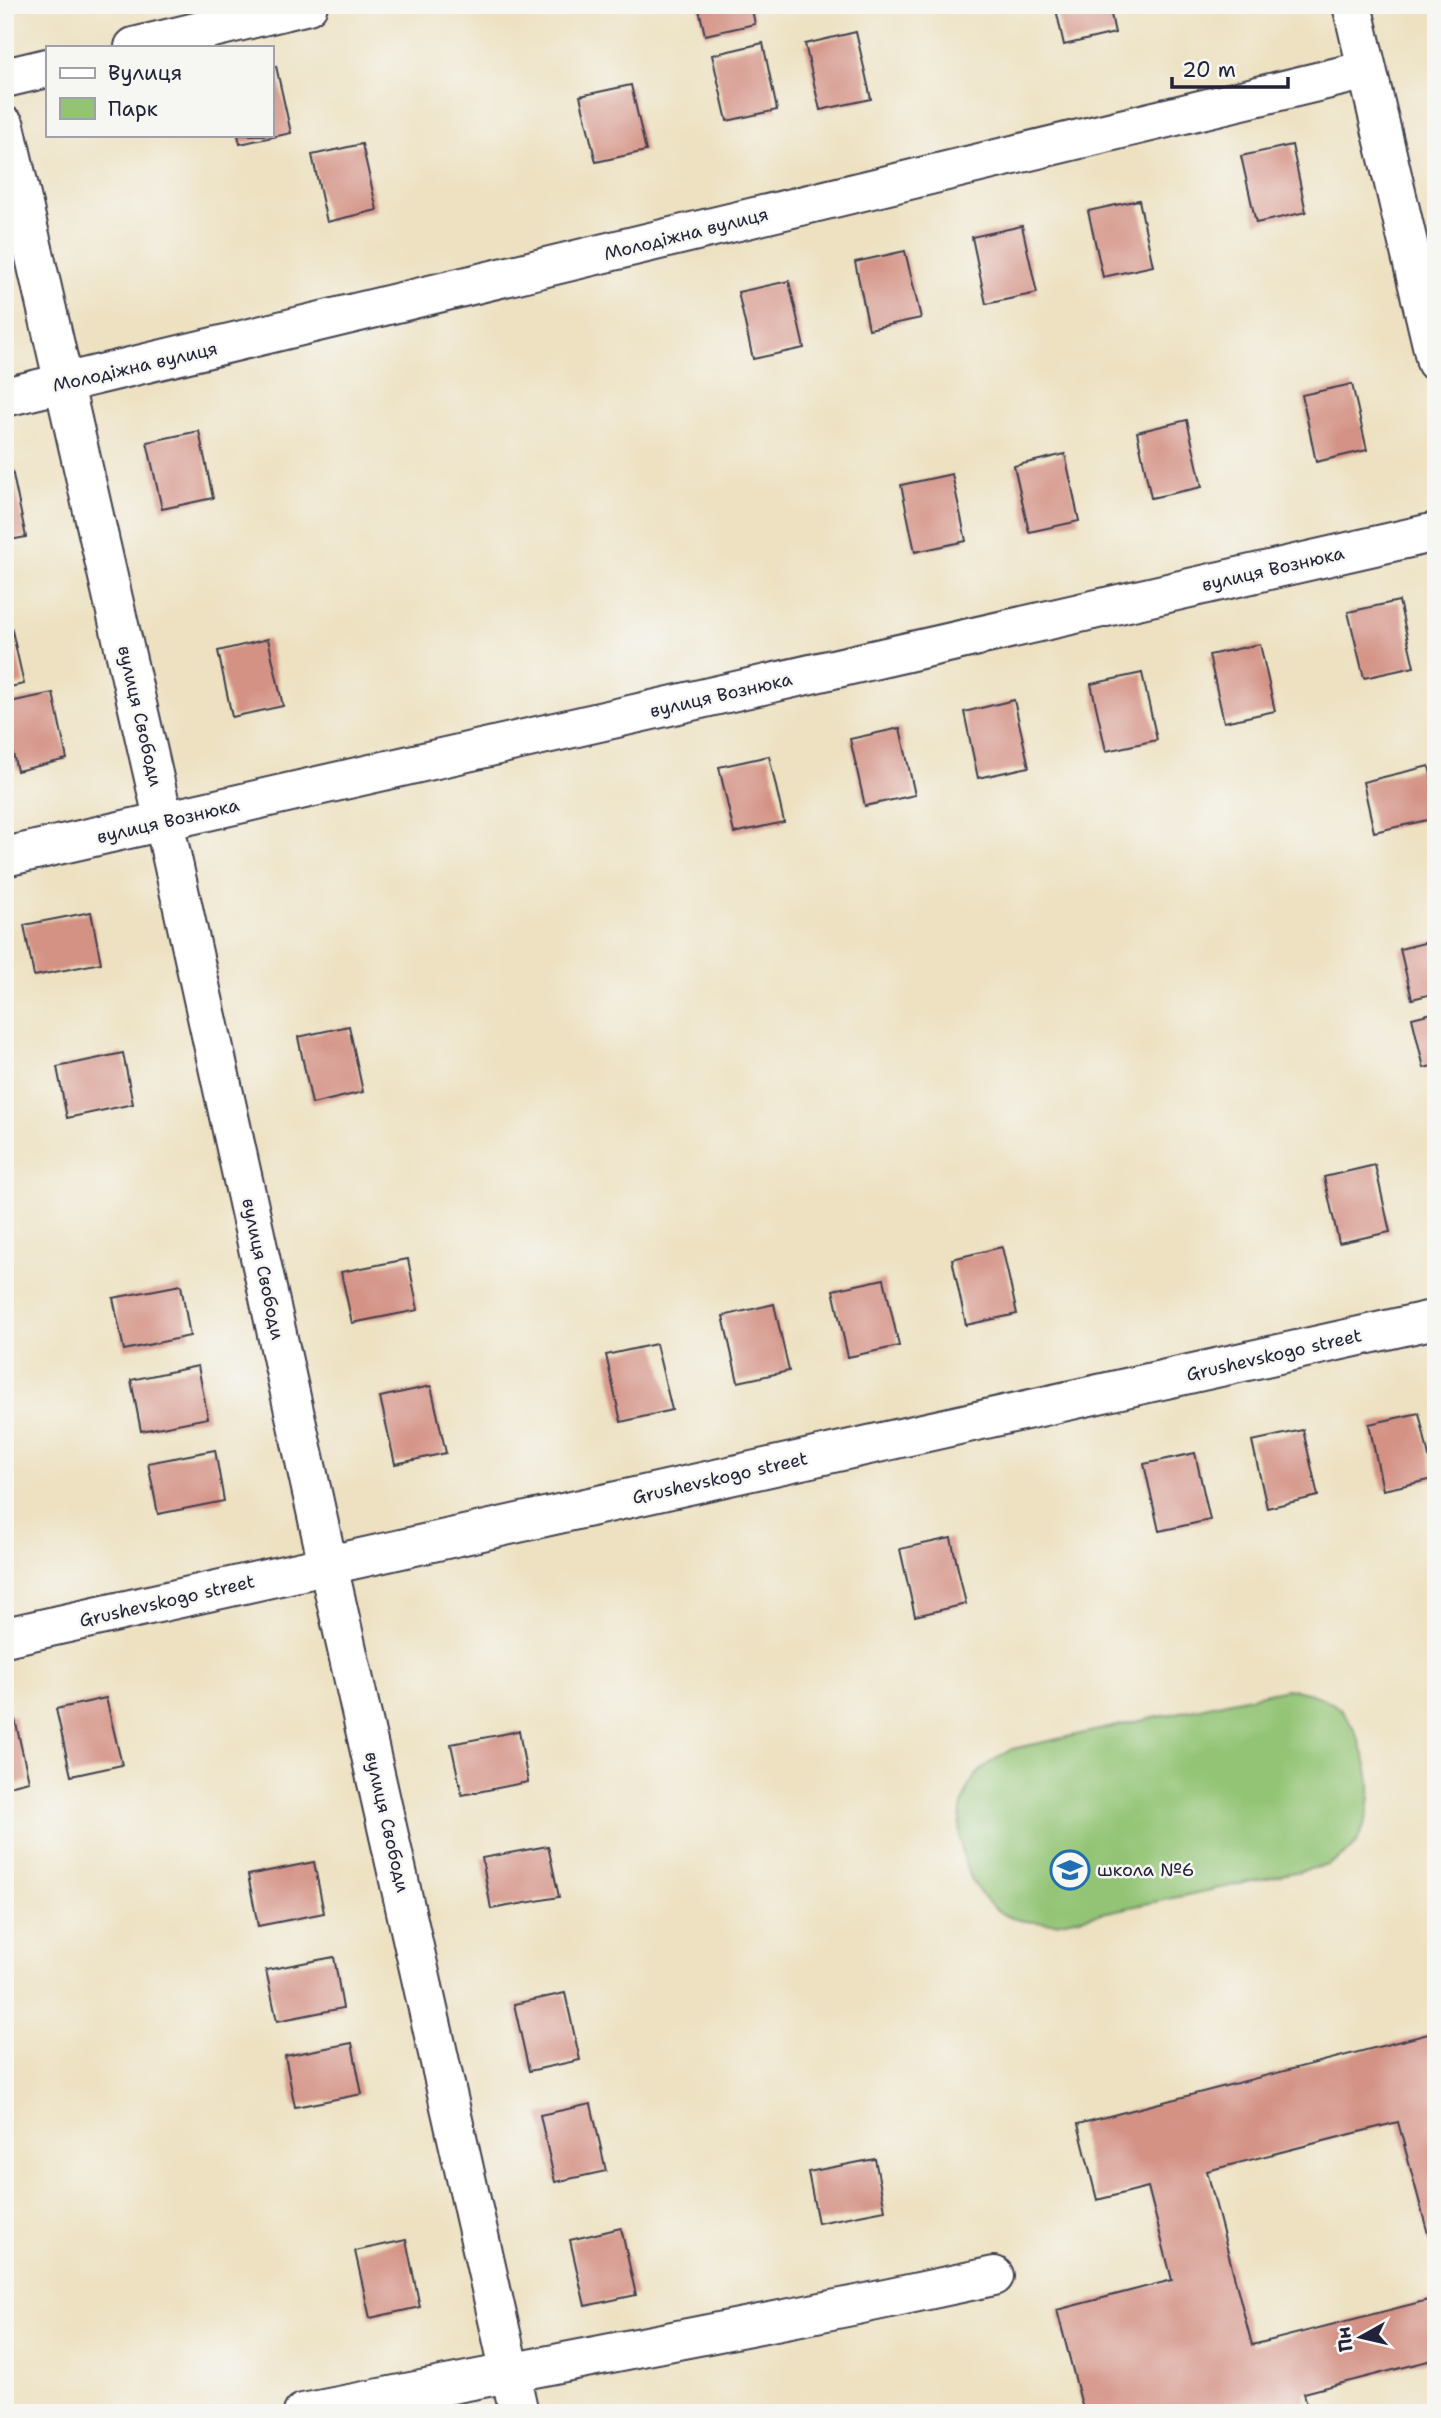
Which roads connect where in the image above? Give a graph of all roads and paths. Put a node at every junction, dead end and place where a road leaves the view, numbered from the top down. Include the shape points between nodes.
1 (308, 5) edge
2 (1352, 5) edge
3 (138, 46) edge
4 (46, 68) edge
5 (1367, 70) junction
6 (5, 78) edge
7 (5, 126) edge
8 (1436, 362) edge
9 (64, 385) junction
10 (5, 397) edge
11 (1436, 532) edge
12 (164, 822) junction
13 (5, 857) edge
14 (1436, 1319) edge
15 (328, 1564) junction
16 (5, 1637) edge
17 (994, 2276) dead end
18 (511, 2372) junction
19 (303, 2413) edge
20 (519, 2413) edge

1 - 3 street
2 - 5 street
4 - 6 street
5 - 8 street
5 - 9 street, Молодіжна вулиця
7 - 9 street, вулиця Свободи
9 - 10 street, Молодіжна вулиця
9 - 12 street, вулиця Свободи
11 - 12 street, вулиця Вознюка
12 - 13 street, вулиця Вознюка
12 - 15 street, вулиця Свободи
14 - 15 street, Grushevskogo street
15 - 16 street, Grushevskogo street
15 - 18 street, вулиця Свободи
17 - 18 street
18 - 19 street
18 - 20 street, вулиця Свободи

